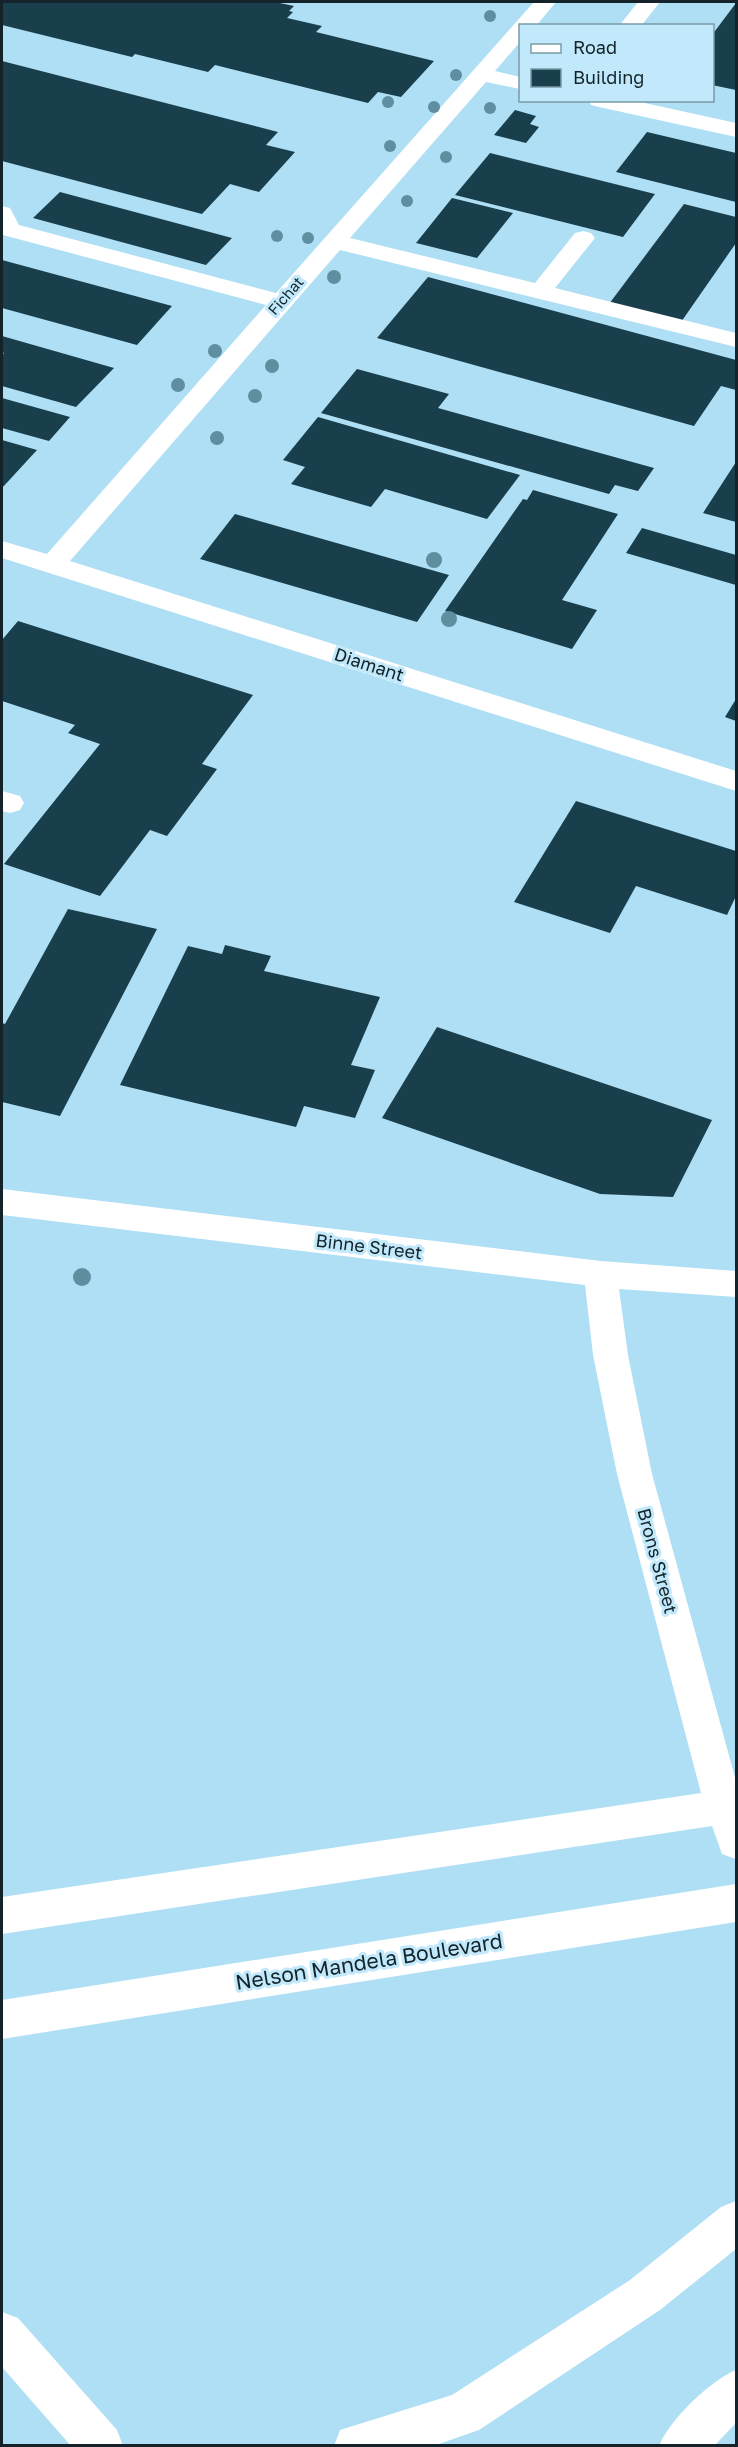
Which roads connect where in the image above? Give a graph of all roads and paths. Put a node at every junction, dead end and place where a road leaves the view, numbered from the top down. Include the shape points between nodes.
1 (545, 2) edge
2 (649, 2) edge
3 (526, 24) edge
4 (631, 24) edge
5 (519, 30) edge
6 (481, 75) junction
7 (519, 83) edge
8 (609, 102) edge
9 (736, 130) edge
10 (2, 213) edge
11 (583, 238) dead end
12 (334, 241) junction
13 (540, 292) junction
14 (281, 302) junction
15 (735, 338) edge
16 (7, 559) edge
17 (52, 565) junction
18 (736, 781) edge
19 (2, 1202) edge
20 (601, 1274) junction
21 (736, 1284) edge
22 (733, 1818) edge
23 (736, 1903) edge
24 (2, 1916) edge
25 (2, 2020) edge
26 (736, 2222) edge
27 (2, 2334) edge
28 (736, 2392) edge
29 (101, 2445) edge
30 (356, 2445) edge
31 (681, 2445) edge

1 - 3 street
2 - 4 street
5 - 6 street, Fichat
6 - 7 street
6 - 12 street, Fichat
8 - 9 street
10 - 14 street via 11,230
11 - 13 street
12 - 13 street
12 - 14 street, Fichat
13 - 15 street
14 - 17 street, Fichat
16 - 17 street, Diamant
17 - 18 street, Diamant
19 - 20 street, Binne Street
20 - 21 street, Binne Street
20 - 22 street, Brons Street via 605,1326 629,1456 699,1721
22 - 24 street
23 - 25 street, Nelson Mandela Boulevard
26 - 30 street via 645,2295 463,2414
27 - 29 street
28 - 31 street

